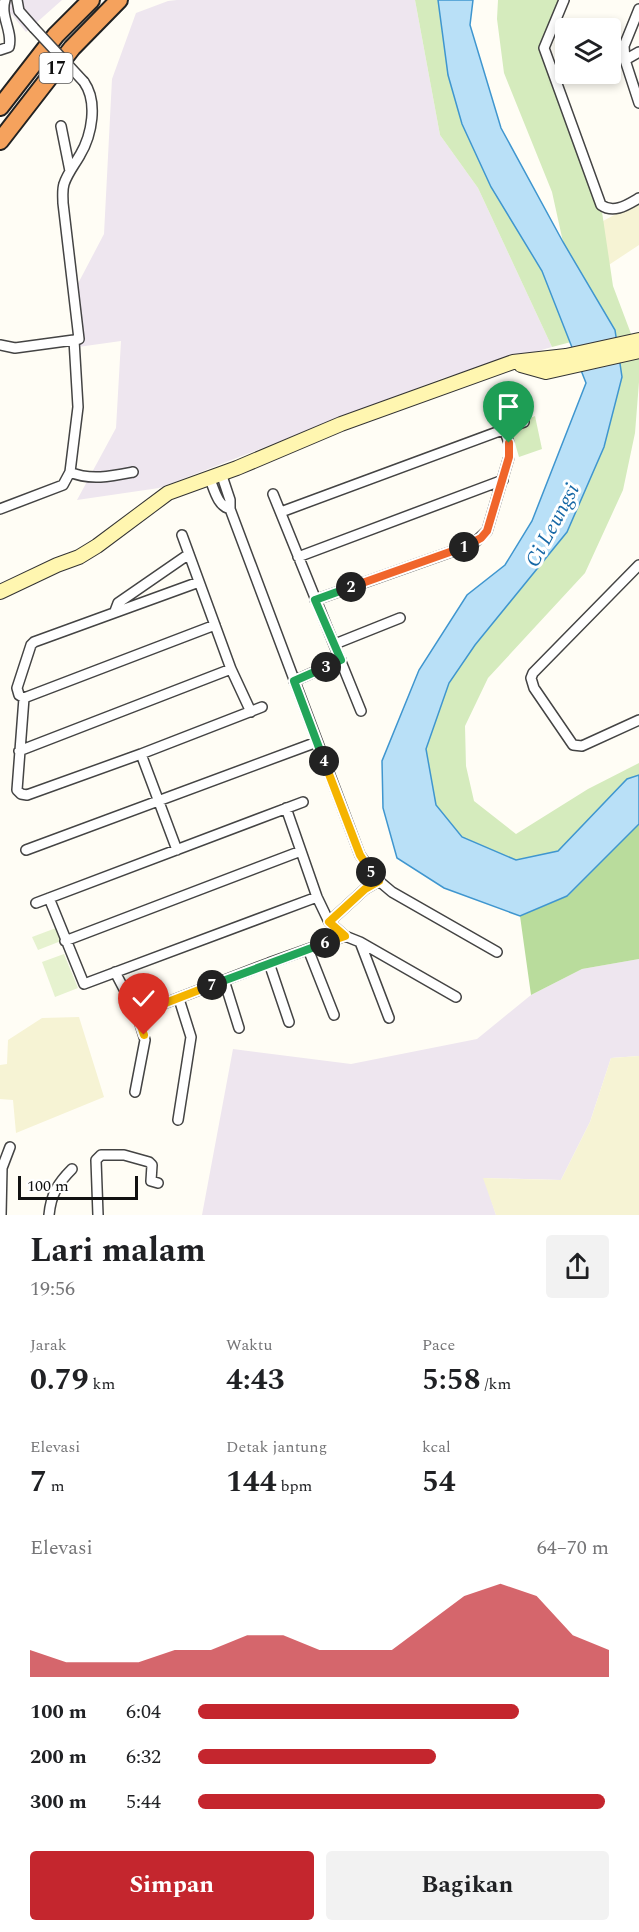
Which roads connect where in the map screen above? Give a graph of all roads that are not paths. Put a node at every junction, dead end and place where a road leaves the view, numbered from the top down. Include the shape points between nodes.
1 (5, 0) edge
2 (17, 0) edge
3 (91, 0) edge
4 (119, 0) edge
5 (564, 0) edge
6 (639, 9) edge
7 (0, 50) edge
8 (639, 52) edge
9 (625, 60) junction
10 (639, 103) edge
11 (0, 107) edge
12 (61, 126) dead end
13 (0, 141) edge
14 (70, 171) junction
15 (639, 198) edge
16 (74, 340) junction
17 (639, 340) edge
18 (0, 345) edge
19 (621, 350) junction
20 (639, 351) edge
21 (524, 422) dead end
22 (504, 429) junction
23 (70, 472) junction
24 (134, 472) dead end
25 (215, 475) junction
26 (502, 480) junction
27 (273, 494) dead end
28 (0, 509) edge
29 (281, 512) junction
30 (182, 534) dead end
31 (189, 554) junction
32 (298, 556) junction
33 (639, 566) edge
34 (199, 582) junction
35 (0, 592) edge
36 (315, 600) junction
37 (115, 611) junction
38 (400, 618) dead end
39 (215, 625) junction
40 (335, 644) junction
41 (341, 660) junction
42 (231, 669) junction
43 (294, 681) junction
44 (24, 698) junction
45 (262, 707) dead end
46 (361, 711) dead end
47 (251, 712) junction
48 (639, 720) edge
49 (316, 742) junction
50 (18, 751) junction
51 (141, 754) junction
52 (158, 802) junction
53 (303, 802) dead end
54 (286, 808) junction
55 (26, 850) dead end
56 (177, 850) junction
57 (301, 851) junction
58 (379, 881) junction
59 (317, 897) junction
60 (49, 898) junction
61 (36, 903) dead end
62 (329, 922) junction
63 (345, 936) junction
64 (65, 941) junction
65 (360, 942) junction
66 (308, 949) junction
67 (497, 952) dead end
68 (269, 963) junction
69 (115, 972) junction
70 (224, 980) junction
71 (456, 996) dead end
72 (179, 999) junction
73 (137, 1014) junction
74 (334, 1016) dead end
75 (389, 1018) dead end
76 (290, 1022) dead end
77 (239, 1028) dead end
78 (135, 1092) dead end
79 (178, 1120) dead end
80 (10, 1147) dead end
81 (72, 1169) dead end
82 (158, 1183) dead end
83 (1, 1215) edge
84 (50, 1215) edge
85 (98, 1215) edge

1 - 7 street via 3,14 11,40 9,47
2 - 14 street, bridge via 19,11 89,89 90,124 82,153
3 - 11 highway, 17 via 56,35
4 - 13 highway, 17 via 72,48
5 - 15 street via 544,48 601,205 607,209 623,208
6 - 9 street via 624,46
8 - 9 street
9 - 10 street
12 - 14 street
14 - 16 street via 63,185 63,203 79,339
16 - 18 street via 15,348
16 - 23 street via 78,407
17 - 19 street
19 - 20 street
19 - 25 street via 567,362 513,362 340,424
21 - 22 street
22 - 26 street via 509,457
22 - 29 street
23 - 24 street via 84,477
23 - 28 street via 63,485
25 - 35 street via 168,493 79,557
25 - 43 street via 220,504 230,509
26 - 32 street
26 - 36 street via 487,531 473,544
27 - 29 street
29 - 32 street
30 - 31 street
31 - 34 street
31 - 37 street via 118,603
32 - 36 street
33 - 48 street via 531,678 573,745 582,746
34 - 37 street
34 - 39 street
36 - 40 street
37 - 44 street via 31,645 16,688
38 - 40 street
39 - 42 street
39 - 44 street
40 - 41 street
41 - 43 street
41 - 46 street
42 - 47 street
42 - 50 street
43 - 49 street
44 - 50 street
45 - 47 street
47 - 51 street
49 - 52 street
49 - 58 street via 360,855
50 - 51 street via 17,790 27,795
51 - 52 street
52 - 55 street
52 - 56 street
53 - 54 street
54 - 56 street
54 - 57 street
56 - 60 street
57 - 59 street
57 - 64 street
58 - 62 street
58 - 67 street
59 - 62 street
59 - 69 street
60 - 61 street
60 - 64 street
62 - 63 street
63 - 65 street
63 - 66 street
64 - 69 street via 84,984
65 - 71 street
65 - 75 street
66 - 68 street
66 - 74 street
68 - 70 street
68 - 76 street
69 - 73 street
70 - 72 street
70 - 77 street
72 - 73 street
72 - 79 street via 190,1037
73 - 78 street via 145,1040
80 - 83 street via 2,1168
81 - 84 street via 55,1190
82 - 85 street via 151,1181 151,1163 124,1155 101,1155 96,1160

